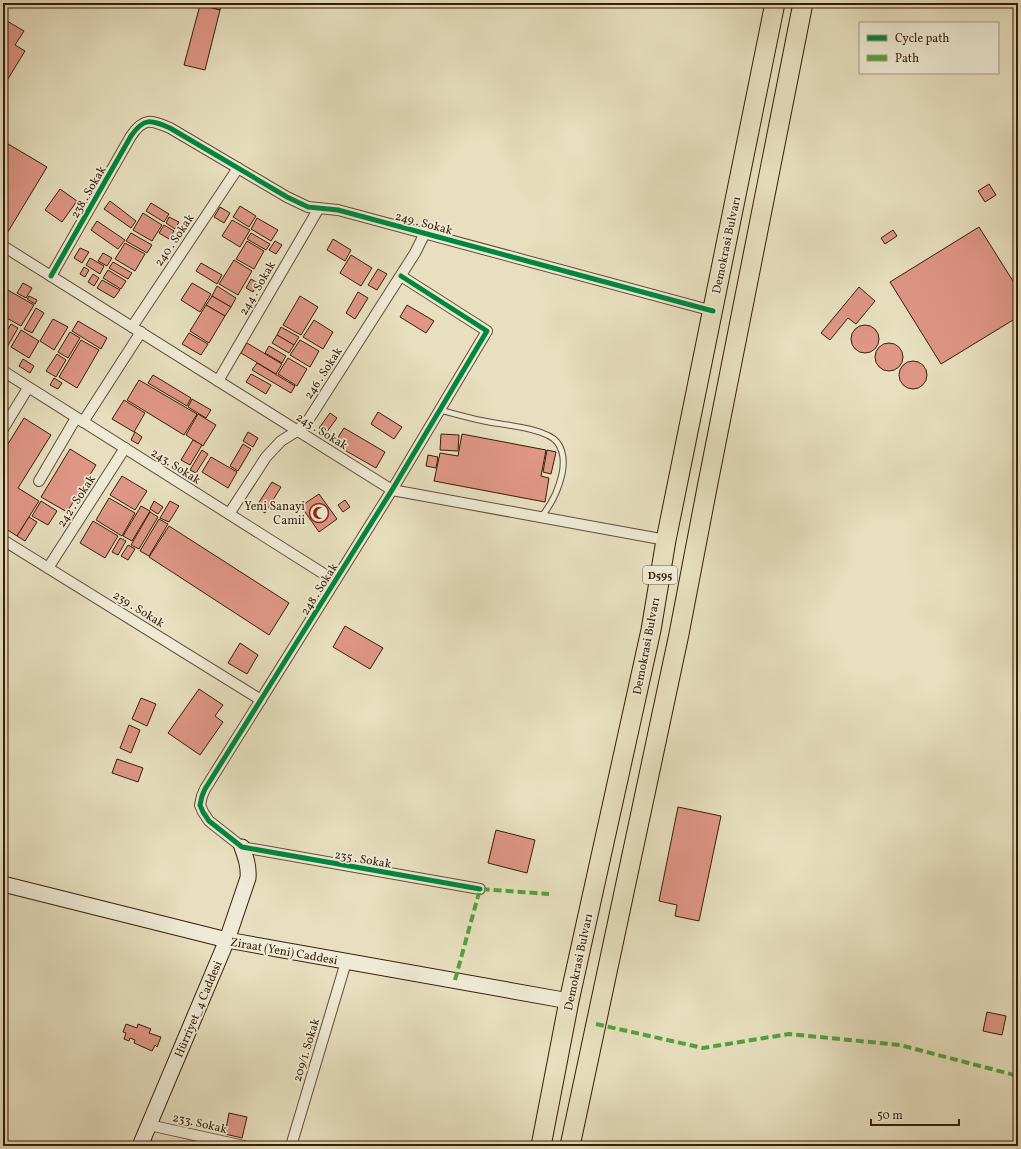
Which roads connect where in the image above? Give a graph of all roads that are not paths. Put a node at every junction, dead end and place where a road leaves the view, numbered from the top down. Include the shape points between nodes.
1 (775, 3) edge
2 (802, 3) edge
3 (146, 122) joint
4 (238, 168) junction
5 (319, 208) junction
6 (425, 233) junction
7 (3, 246) edge
8 (51, 276) junction
9 (401, 276) junction
10 (712, 311) junction
11 (136, 329) junction
12 (3, 371) edge
13 (218, 381) junction
14 (28, 388) junction
15 (440, 410) junction
16 (80, 420) junction
17 (3, 429) edge
18 (297, 431) junction
19 (125, 448) junction
20 (39, 481) dead end
21 (392, 490) junction
22 (229, 514) junction
23 (541, 517) junction
24 (3, 540) edge
25 (666, 540) junction
26 (48, 568) junction
27 (335, 581) junction
28 (261, 700) junction
29 (242, 848) junction
30 (3, 884) edge
31 (480, 889) dead end
32 (227, 940) junction
33 (346, 962) junction
34 (569, 1001) junction
35 (149, 1125) junction
36 (140, 1146) edge
37 (244, 1146) edge
38 (291, 1146) edge
39 (541, 1146) edge
40 (570, 1146) edge

1 - 10 highway, Demokrasi Bulvarı / D595
2 - 40 highway, D595 via 679,634
3 - 4 street, 249 . Sokak via 153,121 170,128
3 - 8 street, 238 . Sokak via 140,124 132,136
4 - 5 street, 249 . Sokak via 299,203
4 - 11 street, 240 . Sokak
5 - 6 street, 249 . Sokak via 338,210
5 - 13 street, 244 . Sokak
6 - 9 street, 246 . Sokak
6 - 10 street, 249 . Sokak
7 - 8 street, 245 . Sokak
8 - 11 street, 245 . Sokak
9 - 15 street, 248 . Sokak via 487,331
9 - 18 street, 246 . Sokak via 309,419
10 - 25 highway, Demokrasi Bulvarı / D595
11 - 13 street, 245 . Sokak
11 - 16 street, 240 . Sokak
12 - 14 street, 243. Sokak
13 - 18 street, 245 . Sokak
14 - 16 street, 243. Sokak
14 - 17 street
15 - 21 street, 248 . Sokak
15 - 23 lane via 534,431 556,442 564,462 561,480 555,499
16 - 19 street, 243. Sokak
16 - 20 street, 240 . Sokak
18 - 21 street, 245 . Sokak
18 - 22 street, 246 . Sokak via 281,441 266,457
19 - 22 street, 243. Sokak
19 - 26 street, 242 . Sokak
21 - 23 street, 245 . Sokak
21 - 27 street, 248 . Sokak
22 - 27 street, 243. Sokak
23 - 25 street, 245 . Sokak
24 - 26 street, 239 . Sokak
25 - 34 highway, Demokrasi Bulvarı / D595 via 651,630
26 - 28 street, 239 . Sokak
27 - 28 street, 248 . Sokak
28 - 29 street, 248 . Sokak via 205,789 200,805 209,821
29 - 31 street, 235 . Sokak
29 - 32 street, Hürriyet_4 Caddesi via 247,859 248,878
30 - 32 street, Ziraat (Yeni) Caddesi
32 - 33 street, Ziraat (Yeni) Caddesi
32 - 35 street, Hürriyet_4 Caddesi
33 - 34 street, Ziraat (Yeni) Caddesi
33 - 38 street, 209/1. Sokak
34 - 39 highway, Demokrasi Bulvarı / D595
35 - 36 street, Hürriyet_4 Caddesi
35 - 37 street, 233. Sokak

